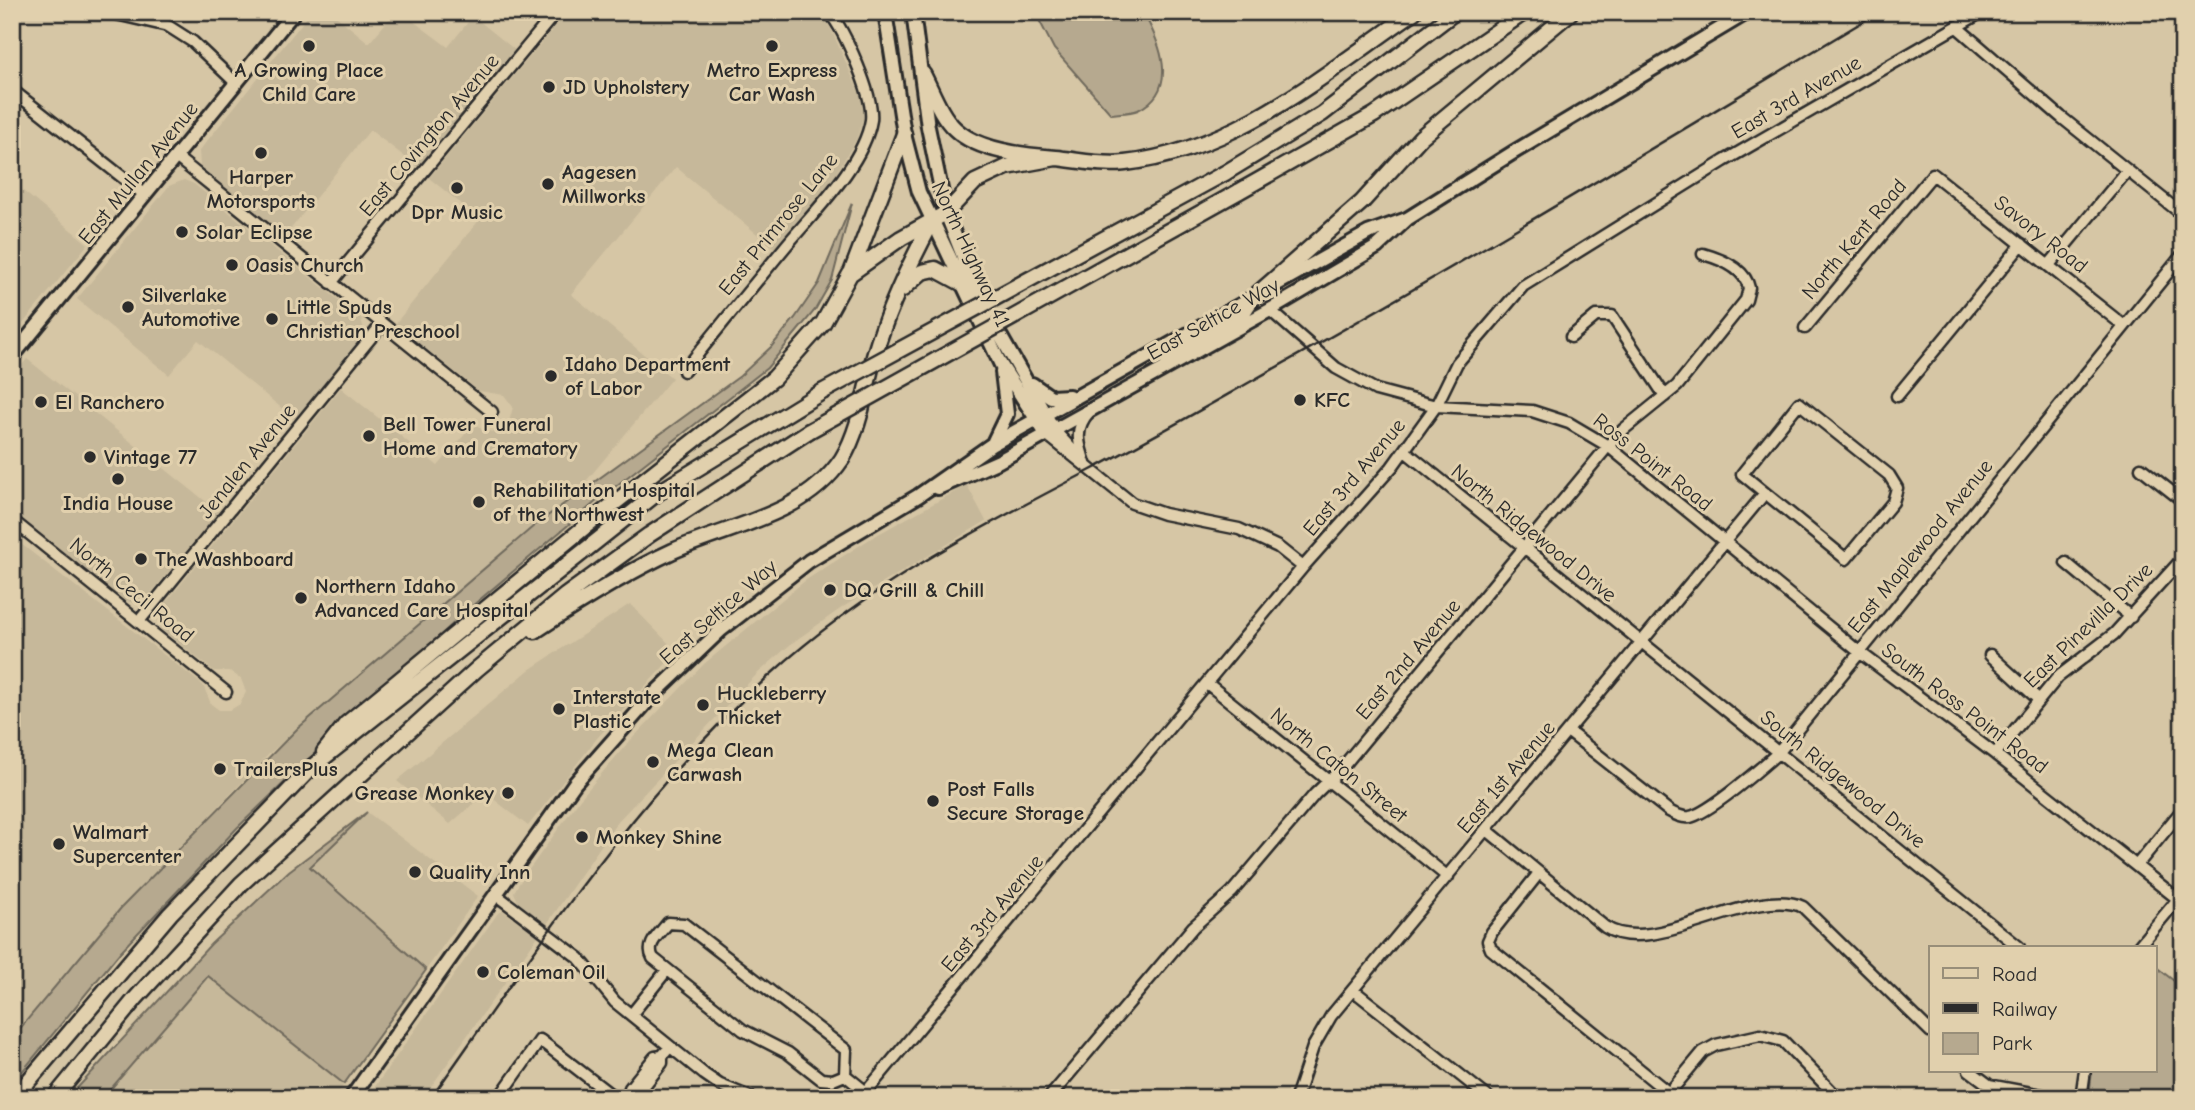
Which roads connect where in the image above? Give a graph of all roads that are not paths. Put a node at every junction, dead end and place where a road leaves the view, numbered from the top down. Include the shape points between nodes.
1 (107, 12) edge
2 (294, 12) edge
3 (556, 12) edge
4 (829, 12) edge
5 (885, 12) edge
6 (913, 12) edge
7 (1414, 12) edge
8 (1455, 12) edge
9 (1525, 12) edge
10 (1571, 12) edge
11 (1748, 12) edge
12 (1982, 12) edge
13 (1957, 27) junction
14 (923, 74) junction
15 (236, 83) junction
16 (12, 89) edge
17 (904, 134) junction
18 (176, 157) junction
19 (1056, 158) junction
20 (2127, 171) junction
21 (1933, 174) joint
22 (145, 195) junction
23 (946, 213) junction
24 (2183, 215) edge
25 (1406, 219) junction
26 (932, 220) junction
27 (2022, 244) junction
28 (1703, 254) dead end
29 (2183, 254) edge
30 (2049, 265) junction
31 (850, 274) junction
32 (331, 283) junction
33 (961, 283) junction
34 (898, 295) junction
35 (1255, 296) junction
36 (1270, 310) junction
37 (382, 324) junction
38 (2123, 325) junction
39 (1805, 328) dead end
40 (1571, 337) dead end
41 (12, 358) edge
42 (1001, 365) junction
43 (684, 371) dead end
44 (1030, 382) junction
45 (1137, 384) junction
46 (1080, 393) junction
47 (1665, 396) junction
48 (1897, 396) dead end
49 (1436, 406) junction
50 (1091, 410) junction
51 (492, 412) dead end
52 (1040, 416) junction
53 (1050, 432) junction
54 (991, 445) junction
55 (1608, 446) junction
56 (1405, 451) junction
57 (1086, 467) junction
58 (2141, 468) dead end
59 (1765, 494) junction
60 (919, 496) junction
61 (2183, 501) edge
62 (12, 520) edge
63 (1725, 542) junction
64 (1522, 549) junction
65 (2183, 558) edge
66 (2066, 563) dead end
67 (1303, 566) junction
68 (2131, 617) junction
69 (140, 620) junction
70 (1641, 642) junction
71 (1858, 651) junction
72 (1990, 655) dead end
73 (477, 669) junction
74 (1208, 684) junction
75 (226, 692) dead end
76 (2038, 699) junction
77 (1569, 732) junction
78 (1779, 752) junction
79 (1995, 754) junction
80 (312, 767) junction
81 (1328, 781) junction
82 (2183, 809) edge
83 (1486, 830) junction
84 (2137, 866) junction
85 (1539, 873) junction
86 (1448, 877) junction
87 (495, 894) junction
88 (2180, 901) edge
89 (2018, 946) edge
90 (2139, 946) edge
91 (667, 970) junction
92 (1353, 990) junction
93 (631, 1015) junction
94 (1929, 1030) edge
95 (670, 1047) junction
96 (1972, 1072) edge
97 (2085, 1072) edge
98 (845, 1075) junction
99 (864, 1095) edge
100 (1672, 1095) edge
101 (629, 1096) edge
102 (611, 1097) edge
103 (14, 1098) edge
104 (54, 1098) edge
105 (351, 1098) edge
106 (499, 1098) edge
107 (752, 1098) edge
108 (1049, 1098) edge
109 (1296, 1098) edge
110 (1489, 1098) edge
111 (1839, 1098) edge
112 (2058, 1098) edge
113 (2081, 1098) edge

1 - 15 street via 168,26 193,42
2 - 15 main road, East Mullan Avenue
3 - 32 street, East Covington Avenue
4 - 43 street, East Primrose Lane via 869,99 868,130 844,175
5 - 17 main road, North Highway 41
6 - 14 main road, North Highway 41
7 - 19 highway via 1304,90 1197,148 1123,164
8 - 80 highway, bridge via 1322,114 1225,173 822,393 656,494
9 - 73 highway, bridge via 1374,115 809,431 649,535 565,596
10 - 35 highway via 1422,137 1362,202
11 - 25 main road, East Seltice Way
12 - 13 street, East 3rd Avenue
13 - 20 street
13 - 49 street, East 3rd Avenue via 1724,161 1523,286 1457,363
14 - 19 highway via 956,130 1016,155
14 - 23 main road, North Highway 41 via 928,127
15 - 18 main road, East Mullan Avenue
16 - 22 street
17 - 26 main road, North Highway 41 via 919,192
17 - 31 highway
18 - 22 main road, East Mullan Avenue
18 - 32 street
19 - 23 highway via 1007,167 975,182
20 - 24 street
20 - 30 street
21 - 27 street, Savory Road
21 - 39 street, North Kent Road
22 - 41 main road, East Mullan Avenue
23 - 26 highway
23 - 44 main road, North Highway 41 via 982,302
25 - 35 main road, East Seltice Way via 1368,233
25 - 36 main road, East Seltice Way via 1377,247
26 - 31 highway
26 - 33 main road, North Highway 41
26 - 34 highway
27 - 30 street, Savory Road
27 - 48 street
28 - 47 street, East 2nd Avenue via 1723,260 1743,275 1749,296
29 - 38 street, East Maplewood Avenue
30 - 38 street, Savory Road
31 - 80 highway via 817,332 774,378 346,724
32 - 37 street
33 - 34 highway via 935,269 922,272
33 - 42 main road, North Highway 41
34 - 73 highway via 876,350 849,447 813,490 787,507 637,569
35 - 36 main road, Ross Point Road
35 - 45 main road via 1244,313 1188,345
35 - 46 main road, East Seltice Way
36 - 45 main road, East Seltice Way
36 - 49 street, Ross Point Road via 1352,379
37 - 51 street
37 - 69 street, Jenalen Avenue
38 - 71 street, East Maplewood Avenue
40 - 47 street via 1595,316 1612,316
42 - 52 main road, North Highway 41
42 - 54 main road via 1007,414
44 - 46 main road via 1057,399
44 - 52 main road, North Highway 41
45 - 50 main road, East Seltice Way
46 - 52 main road, East Seltice Way
47 - 55 street, East 2nd Avenue
49 - 55 street, Ross Point Road via 1532,411 1569,423
49 - 56 street, East 3rd Avenue
50 - 53 main road, East Seltice Way
50 - 57 street via 1078,435
52 - 53 main road
52 - 54 main road, East Seltice Way
53 - 57 street
53 - 60 main road, East Seltice Way via 999,461
54 - 60 main road, East Seltice Way
55 - 63 street, Ross Point Road
55 - 64 street, East 2nd Avenue
56 - 64 street, North Ridgewood Drive
56 - 67 street, East 3rd Avenue
57 - 67 street via 1132,503 1238,529 1278,547
58 - 61 street
59 - 59 street via 1846,559 1893,502 1897,488 1889,475 1799,403 1742,474
59 - 63 street, East 1st Avenue
60 - 87 main road, East Seltice Way via 782,580 700,649 575,783
62 - 69 street, North Cecil Road
63 - 70 street, East 1st Avenue
63 - 71 street, South Ross Point Road
64 - 70 street, North Ridgewood Drive
64 - 81 street, East 2nd Avenue
65 - 68 street, East Pinevilla Drive
66 - 68 street
67 - 74 street, East 3rd Avenue
68 - 76 street, East Pinevilla Drive
69 - 75 street, North Cecil Road
70 - 77 street, East 1st Avenue
70 - 78 street, South Ridgewood Drive
71 - 78 street, East Maplewood Avenue
71 - 79 street, South Ross Point Road
72 - 76 street
73 - 104 highway via 241,884 136,998
74 - 81 street, North Caton Street
74 - 99 street, East 3rd Avenue
76 - 79 street, East Pinevilla Drive
77 - 78 street, East Maplewood Avenue via 1675,814 1692,816
77 - 83 street, East 1st Avenue
78 - 89 street, South Ridgewood Drive
79 - 84 street, South Ross Point Road
80 - 103 highway via 170,914
81 - 86 street, North Caton Street
81 - 108 street, East 2nd Avenue via 1232,892 1193,928
82 - 84 street
83 - 85 street
83 - 86 street, East 1st Avenue
84 - 88 street, South Ross Point Road
85 - 94 street via 1620,935 1645,934 1776,902 1795,903 1811,913
85 - 100 street via 1492,932 1491,949
86 - 92 street, East 1st Avenue
87 - 93 street via 579,958
87 - 105 main road, East Seltice Way
88 - 90 street
91 - 93 street
91 - 98 street via 743,1030 788,1053 821,1079
91 - 98 street via 653,958 650,947 668,923 680,922 846,1051
92 - 109 street, East 1st Avenue via 1317,1038
92 - 110 street
93 - 95 street
95 - 101 street via 655,1057 630,1088
95 - 107 street via 720,1085
96 - 112 street via 1989,1085
97 - 113 street
98 - 99 street
100 - 111 street via 1703,1052 1759,1035 1783,1041
102 - 106 street via 540,1040

